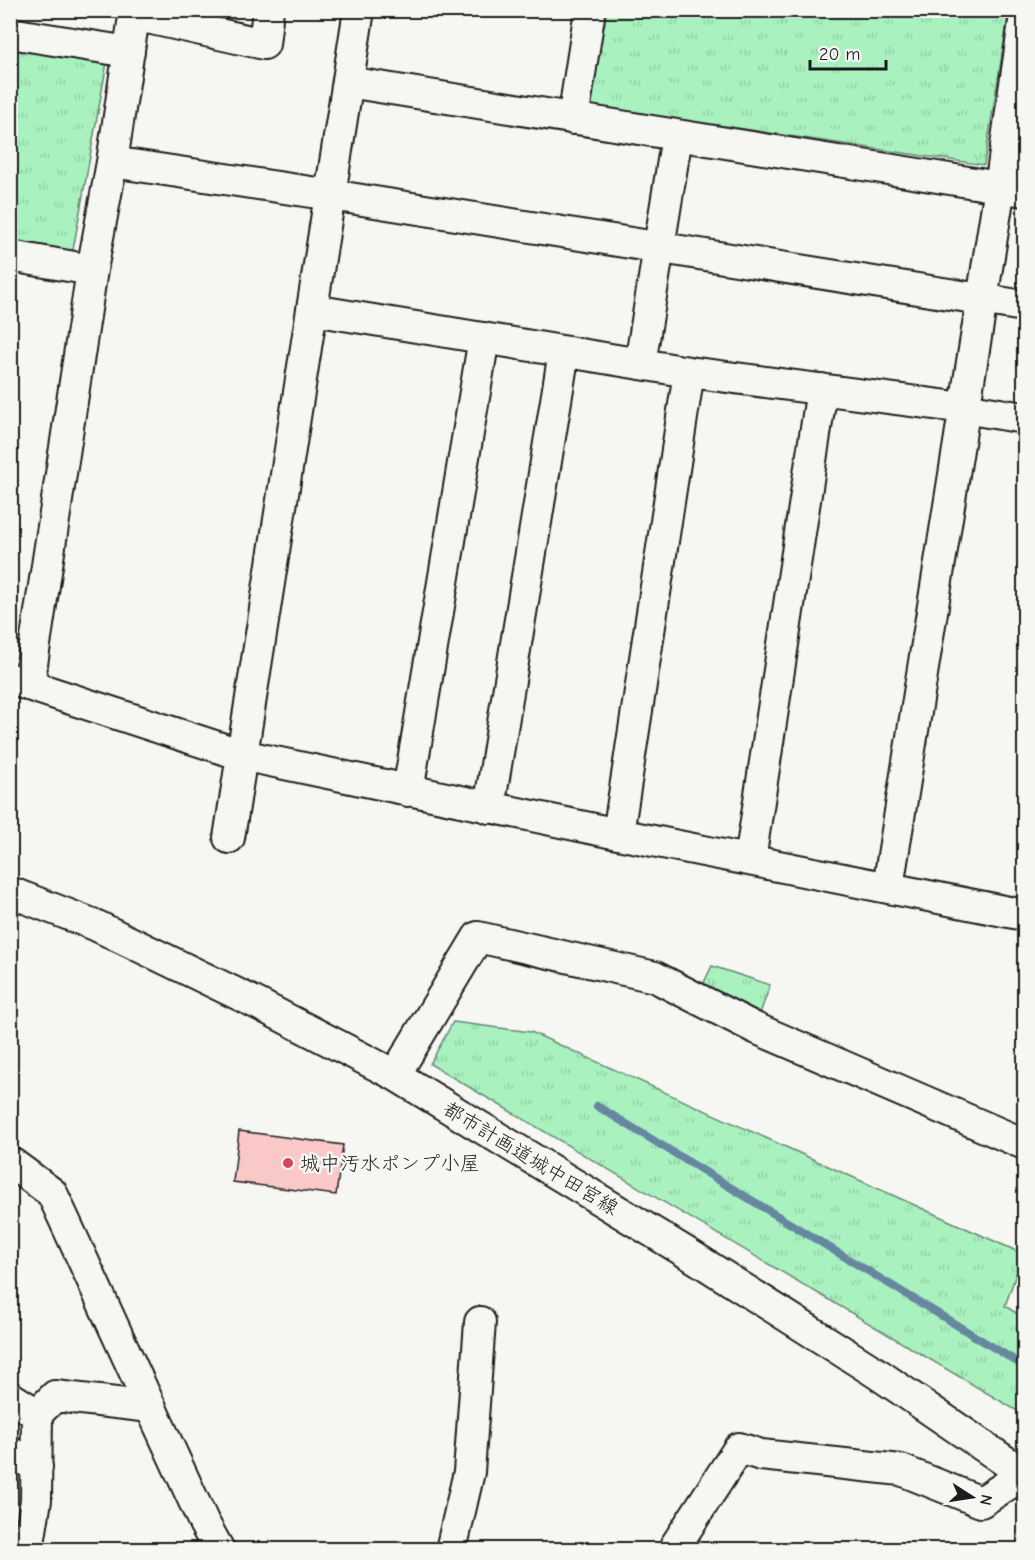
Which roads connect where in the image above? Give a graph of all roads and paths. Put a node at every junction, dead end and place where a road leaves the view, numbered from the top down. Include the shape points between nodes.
1 (14, 10) edge
2 (268, 10) edge
3 (359, 10) edge
4 (590, 10) edge
5 (135, 13) edge
6 (1024, 22) edge
7 (10, 33) edge
8 (129, 52) junction
9 (348, 82) junction
10 (573, 119) junction
11 (677, 136) junction
12 (112, 162) junction
13 (1012, 189) edge
14 (331, 195) junction
15 (658, 247) junction
16 (10, 256) edge
17 (92, 270) junction
18 (982, 299) junction
19 (1024, 306) edge
20 (313, 310) junction
21 (484, 338) junction
22 (564, 352) junction
23 (640, 364) junction
24 (689, 372) junction
25 (822, 390) junction
26 (964, 408) junction
27 (1024, 418) edge
28 (20, 681) edge
29 (242, 755) junction
30 (408, 791) junction
31 (489, 808) junction
32 (618, 834) junction
33 (230, 838) dead end
34 (750, 860) junction
35 (888, 887) junction
36 (10, 892) edge
37 (1024, 915) edge
38 (395, 1075) junction
39 (1024, 1144) edge
40 (10, 1162) edge
41 (480, 1322) dead end
42 (10, 1397) edge
43 (151, 1407) junction
44 (37, 1414) junction
45 (10, 1452) edge
46 (37, 1467) junction
47 (1024, 1474) edge
48 (676, 1545) dead end
49 (28, 1550) edge
50 (219, 1550) edge
51 (452, 1550) edge

1 - 7 street
2 - 5 street via 264,44
3 - 9 street
4 - 10 street
5 - 8 street
6 - 13 street
7 - 8 street
8 - 12 street
9 - 10 street
9 - 14 street
10 - 11 street
11 - 13 street
11 - 15 street
12 - 14 street
12 - 17 street
13 - 18 street
14 - 15 street
14 - 20 street
15 - 18 street
15 - 23 street
16 - 17 street
17 - 28 street
18 - 19 street
18 - 26 street
20 - 21 street
20 - 29 street
21 - 22 street
21 - 30 street
22 - 23 street
22 - 31 street
23 - 24 street
24 - 25 street
24 - 32 street
25 - 26 street
25 - 34 street
26 - 27 street
26 - 35 street
28 - 29 street
29 - 30 street
29 - 33 street
30 - 31 street
31 - 32 street
32 - 34 street
34 - 35 street
35 - 37 street
36 - 38 street, 都市計画道城中田宮線 via 105,930
38 - 39 street via 478,937 655,977 755,1028
38 - 47 street, 都市計画道城中田宮線 via 692,1256 878,1374
40 - 43 street via 52,1193
41 - 51 street via 469,1472
42 - 44 street
43 - 44 street via 56,1396
43 - 50 street
44 - 46 street
45 - 46 street
46 - 49 street
47 - 48 street via 981,1502 901,1470 761,1455 739,1448

